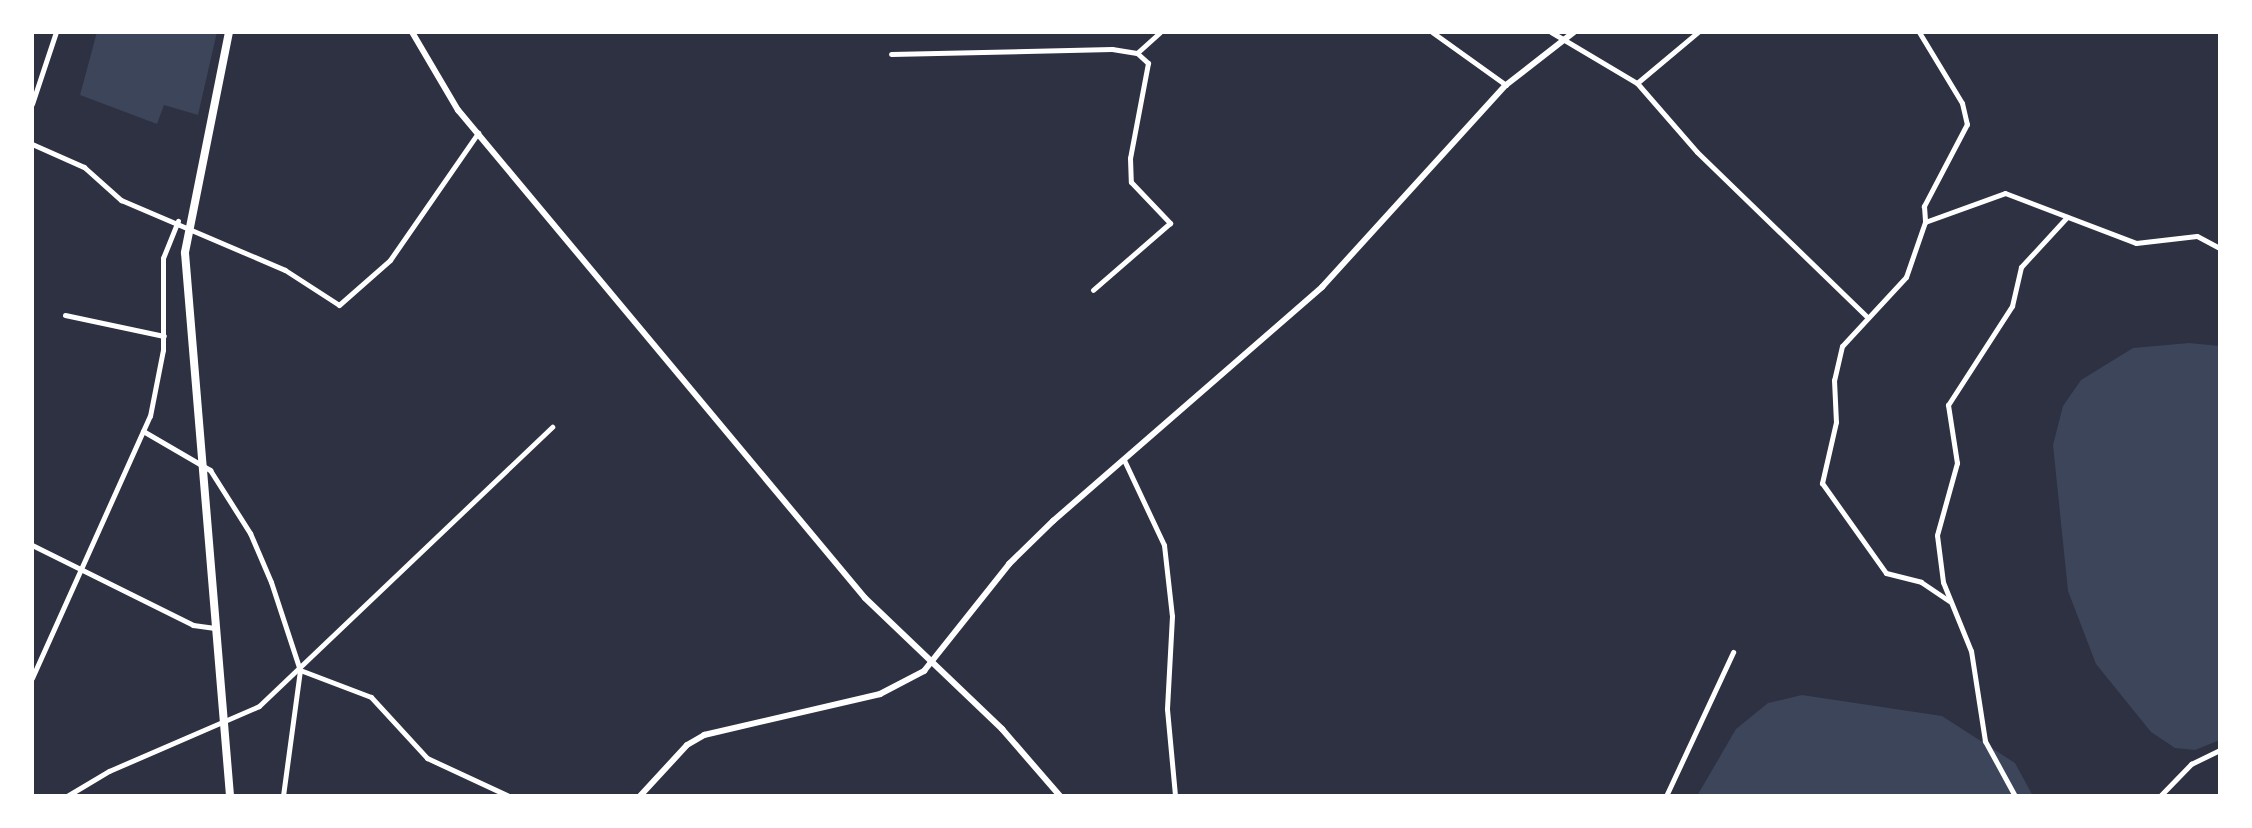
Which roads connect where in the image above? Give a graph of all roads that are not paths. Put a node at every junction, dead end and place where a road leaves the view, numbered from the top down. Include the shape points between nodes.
1 (56, 32) edge
2 (229, 32) edge
3 (412, 32) edge
4 (1160, 32) edge
5 (1432, 32) edge
6 (1551, 32) edge
7 (1574, 32) edge
8 (1698, 32) edge
9 (1919, 32) edge
10 (1563, 42) junction
11 (1137, 53) junction
12 (891, 54) dead end
13 (1637, 83) junction
14 (1506, 85) junction
15 (32, 104) edge
16 (478, 133) junction
17 (32, 144) edge
18 (2067, 217) junction
19 (1925, 222) junction
20 (182, 223) junction
21 (2220, 248) edge
22 (1093, 290) dead end
23 (65, 315) dead end
24 (1867, 317) junction
25 (164, 336) junction
26 (552, 427) dead end
27 (143, 431) junction
28 (1124, 460) junction
29 (201, 461) junction
30 (32, 545) edge
31 (78, 570) junction
32 (1949, 601) junction
33 (215, 628) junction
34 (1733, 652) dead end
35 (932, 663) junction
36 (300, 670) junction
37 (32, 678) edge
38 (224, 725) junction
39 (2220, 750) edge
40 (67, 796) edge
41 (230, 796) edge
42 (283, 796) edge
43 (509, 796) edge
44 (640, 796) edge
45 (1060, 796) edge
46 (1175, 796) edge
47 (1666, 796) edge
48 (2015, 796) edge
49 (2160, 796) edge

1 - 15 street
2 - 20 main road
3 - 16 street
4 - 11 street
5 - 14 street
6 - 10 street
7 - 10 street
8 - 13 street
9 - 19 street via 1967,118 1924,206
10 - 13 street
10 - 14 street
11 - 12 street
11 - 22 street via 1148,63 1130,158 1131,182 1170,223
13 - 24 street via 1697,152
14 - 28 street via 1322,287
16 - 20 street via 390,260 339,305 285,270
16 - 35 street via 865,598
17 - 20 street via 84,167 121,200
18 - 19 street via 2005,193 1982,197
18 - 21 street via 2136,243 2197,236
18 - 32 street via 2021,267 2012,306 1949,400 1956,477 1937,535
19 - 24 street via 1906,277
20 - 25 street via 163,258
20 - 29 main road
23 - 25 street
24 - 32 street via 1842,346 1834,380 1836,422 1822,483 1886,573 1921,582
25 - 27 street
26 - 36 street
27 - 29 street
27 - 31 street
28 - 35 street via 1009,564
28 - 46 street via 1164,545 1172,616 1167,709
29 - 33 main road
29 - 36 street via 250,533
30 - 31 street
31 - 33 street via 193,625
31 - 37 street
32 - 48 street via 1971,651 1985,741
33 - 38 main road
34 - 47 street
35 - 44 street via 909,682 880,694 704,735 687,745
35 - 45 street via 1002,729
36 - 38 street via 259,706
36 - 42 street
36 - 43 street via 371,697 427,758
38 - 40 street via 109,771
38 - 41 main road
39 - 49 street via 2191,764

